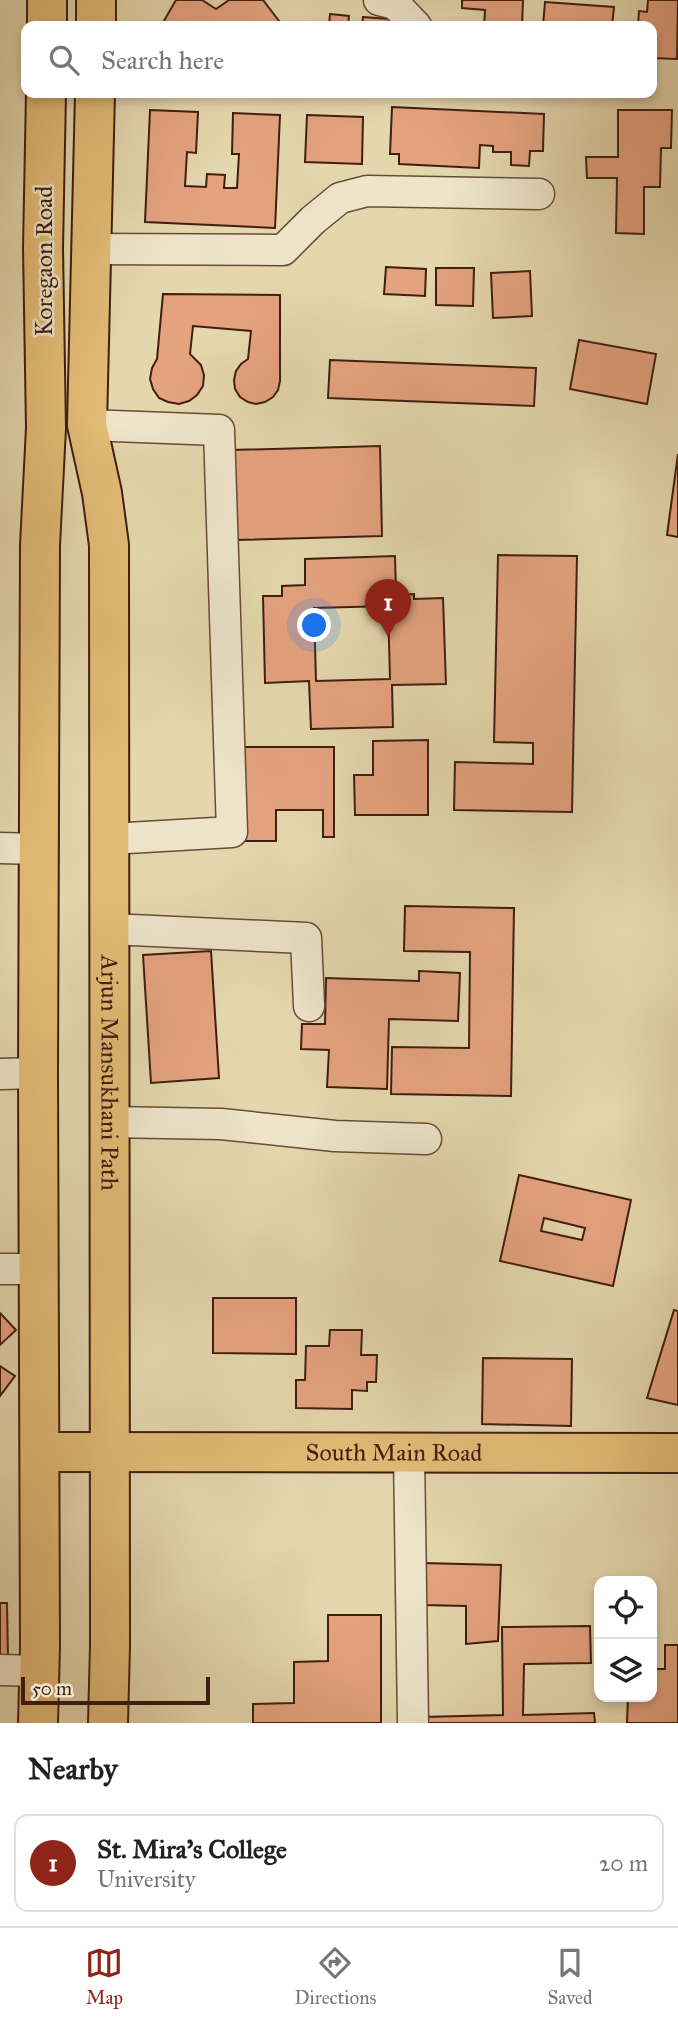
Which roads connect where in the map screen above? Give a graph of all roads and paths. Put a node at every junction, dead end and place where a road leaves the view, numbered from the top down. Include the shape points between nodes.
1 (47, 0) edge
2 (96, 0) edge
3 (379, 0) edge
4 (47, 21) edge
5 (96, 21) edge
6 (411, 21) edge
7 (46, 98) edge
8 (95, 98) edge
9 (539, 194) dead end
10 (92, 249) junction
11 (87, 425) junction
12 (110, 839) junction
13 (0, 848) edge
14 (38, 849) junction
15 (110, 929) junction
16 (309, 1006) dead end
17 (38, 1073) junction
18 (0, 1074) edge
19 (110, 1122) junction
20 (426, 1139) dead end
21 (0, 1269) edge
22 (39, 1269) junction
23 (40, 1452) junction
24 (110, 1452) junction
25 (410, 1452) junction
26 (678, 1453) edge
27 (0, 1670) edge
28 (40, 1671) junction
29 (38, 1723) edge
30 (108, 1723) edge
31 (413, 1723) edge

1 - 4 main road
2 - 5 main road
3 - 6 street via 395,4
7 - 14 main road, Koregaon Road via 46,428 40,545
8 - 10 main road, Koregaon Road
9 - 10 street via 367,191 340,198 283,250
10 - 11 main road, Koregaon Road
11 - 12 main road, Arjun Mansukhani Path via 109,545
11 - 12 street via 219,430 232,832
12 - 15 main road, Arjun Mansukhani Path
13 - 14 street
14 - 17 main road
15 - 16 street via 306,938
15 - 19 main road, Arjun Mansukhani Path
17 - 18 street
17 - 22 main road
19 - 20 street via 221,1124 335,1136
19 - 24 main road, Arjun Mansukhani Path
21 - 22 street
22 - 23 main road
23 - 24 main road, South Main Road
23 - 28 main road
24 - 25 main road, South Main Road
24 - 30 main road, Arjun Mansukhani Path
25 - 26 main road, South Main Road
25 - 31 street
27 - 28 street
28 - 29 main road

